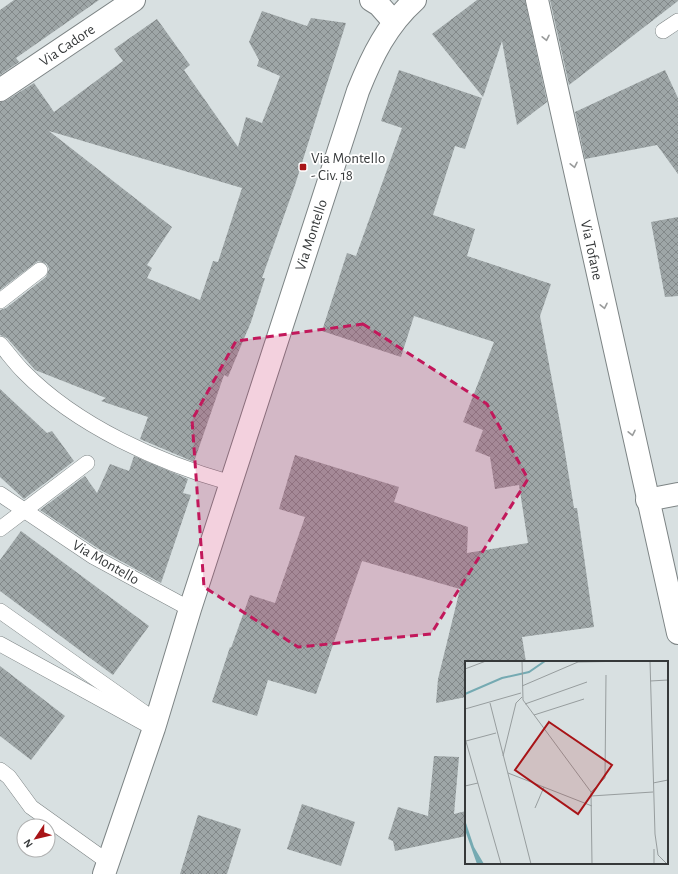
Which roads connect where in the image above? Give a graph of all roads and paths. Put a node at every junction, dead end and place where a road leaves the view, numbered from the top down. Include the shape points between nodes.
1 (134, 0) edge
2 (371, 0) edge
3 (415, 0) edge
4 (537, 0) edge
5 (678, 21) edge
6 (394, 22) junction
7 (663, 31) dead end
8 (0, 90) edge
9 (40, 270) dead end
10 (0, 301) edge
11 (0, 344) edge
12 (87, 462) dead end
13 (231, 483) junction
14 (0, 494) edge
15 (678, 494) edge
16 (647, 500) junction
17 (24, 512) junction
18 (0, 528) edge
19 (190, 609) junction
20 (0, 611) edge
21 (678, 634) edge
22 (0, 644) edge
23 (155, 725) junction
24 (0, 770) edge
25 (106, 868) edge

1 - 8 street, Via Cadore
2 - 6 street
3 - 6 street, Via Montello
4 -> 16 street, Via Tofane
5 - 7 lane
6 - 13 street, Via Montello via 372,56 358,91
9 - 10 lane
11 - 13 lane via 24,372 51,396 102,430 173,464
12 - 17 lane
13 - 19 street, Via Montello
14 - 17 lane, Via Montello
15 - 16 street
16 - 21 street, Via Tofane
17 - 18 lane
17 - 19 lane, Via Montello via 130,578
19 - 23 street, Via Montello
20 - 23 lane
22 - 23 lane
23 - 25 street, Via Montello
24 - 25 lane, Via Montello via 9,777 31,807

